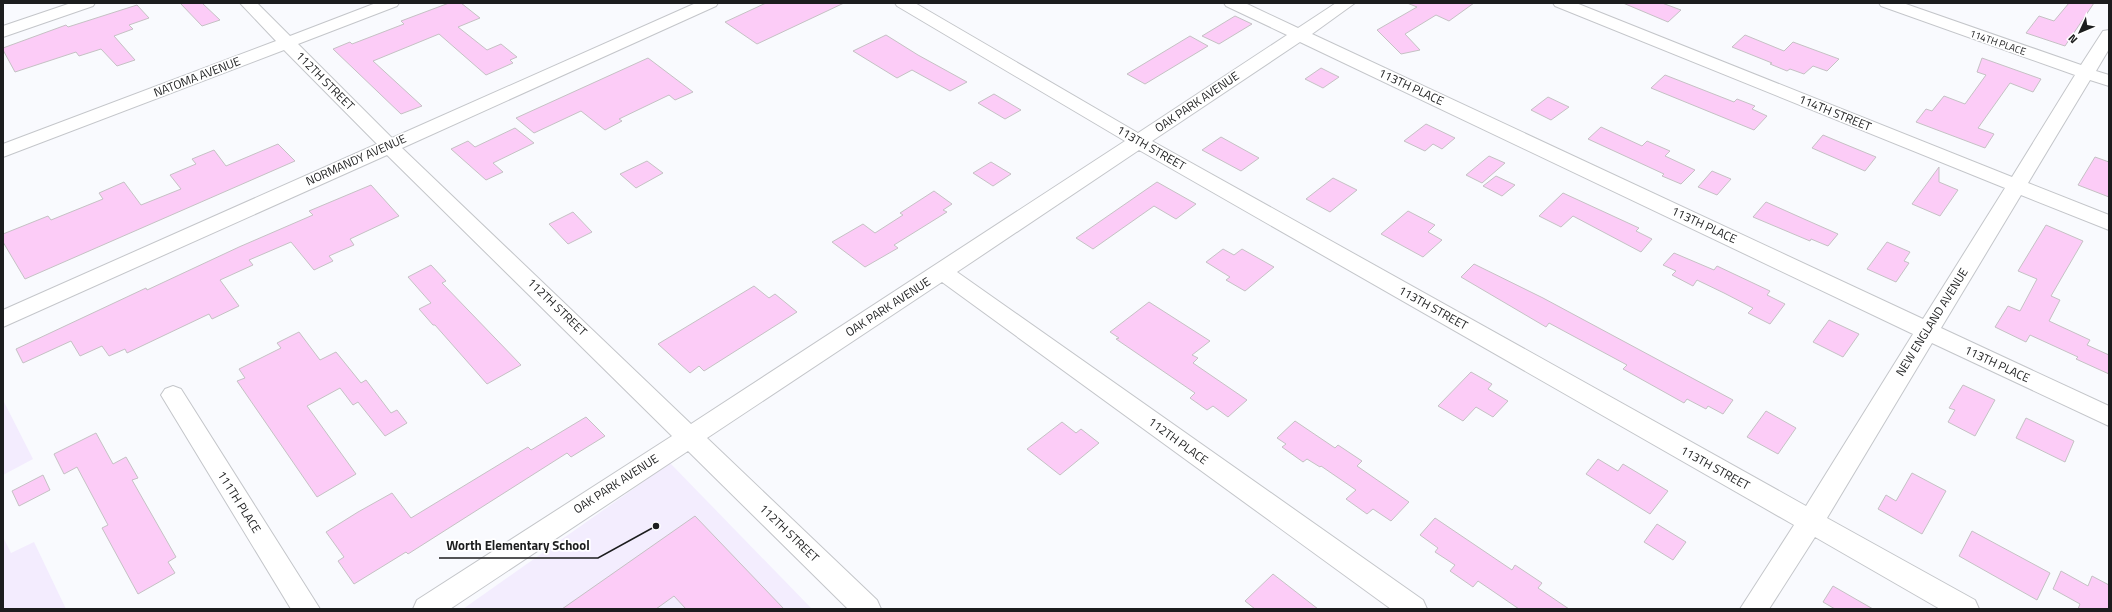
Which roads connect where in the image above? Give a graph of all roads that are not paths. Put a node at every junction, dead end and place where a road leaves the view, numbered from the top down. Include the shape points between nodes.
1 (87, 3) edge
2 (248, 3) edge
3 (391, 3) edge
4 (710, 3) edge
5 (903, 3) edge
6 (1232, 3) edge
7 (1347, 3) edge
8 (1561, 3) edge
9 (1887, 3) edge
10 (3, 32) edge
11 (1298, 34) junction
12 (2109, 35) edge
13 (287, 42) junction
14 (2086, 72) junction
15 (2109, 81) edge
16 (1138, 141) junction
17 (389, 146) junction
18 (3, 151) edge
19 (2017, 186) junction
20 (2109, 223) edge
21 (942, 272) junction
22 (3, 319) edge
23 (1927, 330) junction
24 (172, 395) dead end
25 (2109, 417) edge
26 (690, 435) junction
27 (1810, 522) junction
28 (306, 609) edge
29 (427, 609) edge
30 (867, 609) edge
31 (1413, 609) edge
32 (1754, 609) edge
33 (1965, 609) edge

1 - 10 street
2 - 13 street, 112TH STREET
3 - 13 street, NATOMA AVENUE
4 - 17 street, NORMANDY AVENUE
5 - 16 street, 113TH STREET
6 - 11 street, 113TH PLACE
7 - 11 street, OAK PARK AVENUE
8 - 19 street, 114TH STREET
9 - 14 street, 114TH PLACE
11 - 16 street, OAK PARK AVENUE
11 - 23 street, 113TH PLACE
12 - 14 street, NEW ENGLAND AVENUE
13 - 17 street, 112TH STREET
13 - 18 street, NATOMA AVENUE
14 - 15 street, 114TH PLACE
14 - 19 street, NEW ENGLAND AVENUE
16 - 21 street, OAK PARK AVENUE
16 - 27 street, 113TH STREET
17 - 22 street, NORMANDY AVENUE
17 - 26 street, 112TH STREET
19 - 20 street, 114TH STREET
19 - 23 street, NEW ENGLAND AVENUE
21 - 26 street, OAK PARK AVENUE
21 - 31 street, 112TH PLACE
23 - 25 street, 113TH PLACE
23 - 27 street, NEW ENGLAND AVENUE
24 - 28 street, 111TH PLACE
26 - 29 street, OAK PARK AVENUE
26 - 30 street, 112TH STREET
27 - 32 street, NEW ENGLAND AVENUE
27 - 33 street, 113TH STREET

